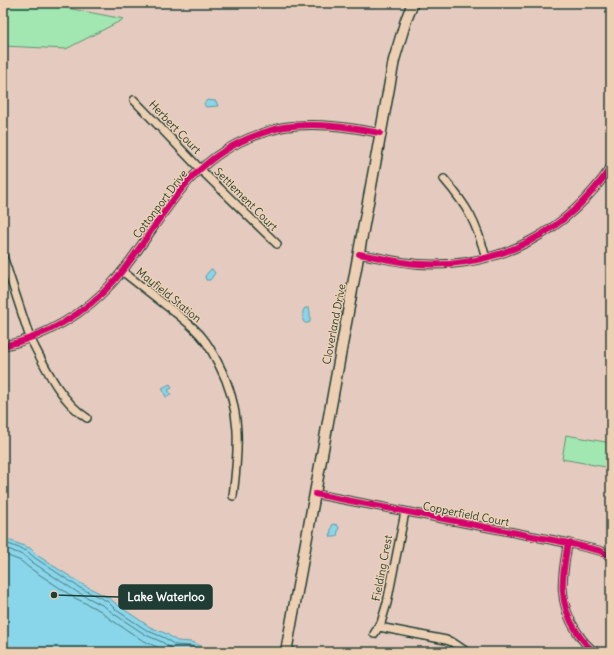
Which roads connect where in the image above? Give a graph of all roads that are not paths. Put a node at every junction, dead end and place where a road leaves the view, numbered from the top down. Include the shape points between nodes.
1 (413, 3) edge
2 (134, 100) dead end
3 (380, 133) junction
4 (611, 166) edge
5 (200, 169) junction
6 (608, 178) edge
7 (444, 179) dead end
8 (277, 244) dead end
9 (359, 254) junction
10 (3, 256) edge
11 (486, 258) junction
12 (122, 271) junction
13 (30, 338) junction
14 (3, 346) edge
15 (87, 418) dead end
16 (315, 494) junction
17 (233, 496) dead end
18 (405, 512) junction
19 (568, 543) junction
20 (611, 557) edge
21 (379, 627) junction
22 (374, 634) dead end
23 (464, 650) dead end
24 (286, 652) edge
25 (596, 652) edge

1 - 3 main road, Cloverland Drive via 394,60
2 - 5 street, Herbert Court
3 - 5 street, Cottonport Drive via 328,125 282,127 229,147
3 - 9 main road, Cloverland Drive
4 - 6 street
5 - 8 street, Settlement Court
5 - 12 street, Cottonport Drive via 168,206
6 - 11 street via 553,227 525,244
7 - 11 street via 473,218
9 - 11 street via 421,264
9 - 16 main road, Cloverland Drive
10 - 13 street
12 - 13 street, Cottonport Drive via 84,309 65,322
12 - 17 street, Mayfield Station via 195,329 208,345 224,374 234,402 238,431
13 - 14 street, Cottonport Drive
13 - 15 street via 65,397 73,408
16 - 18 street, Copperfield Court
16 - 24 main road, Cloverland Drive
18 - 19 street, Copperfield Court
18 - 21 street, Fielding Crest via 387,603
19 - 20 street, Copperfield Court via 601,551
19 - 25 street via 562,577 566,611 581,639
21 - 22 street, Fielding Crest
21 - 23 street via 446,640

